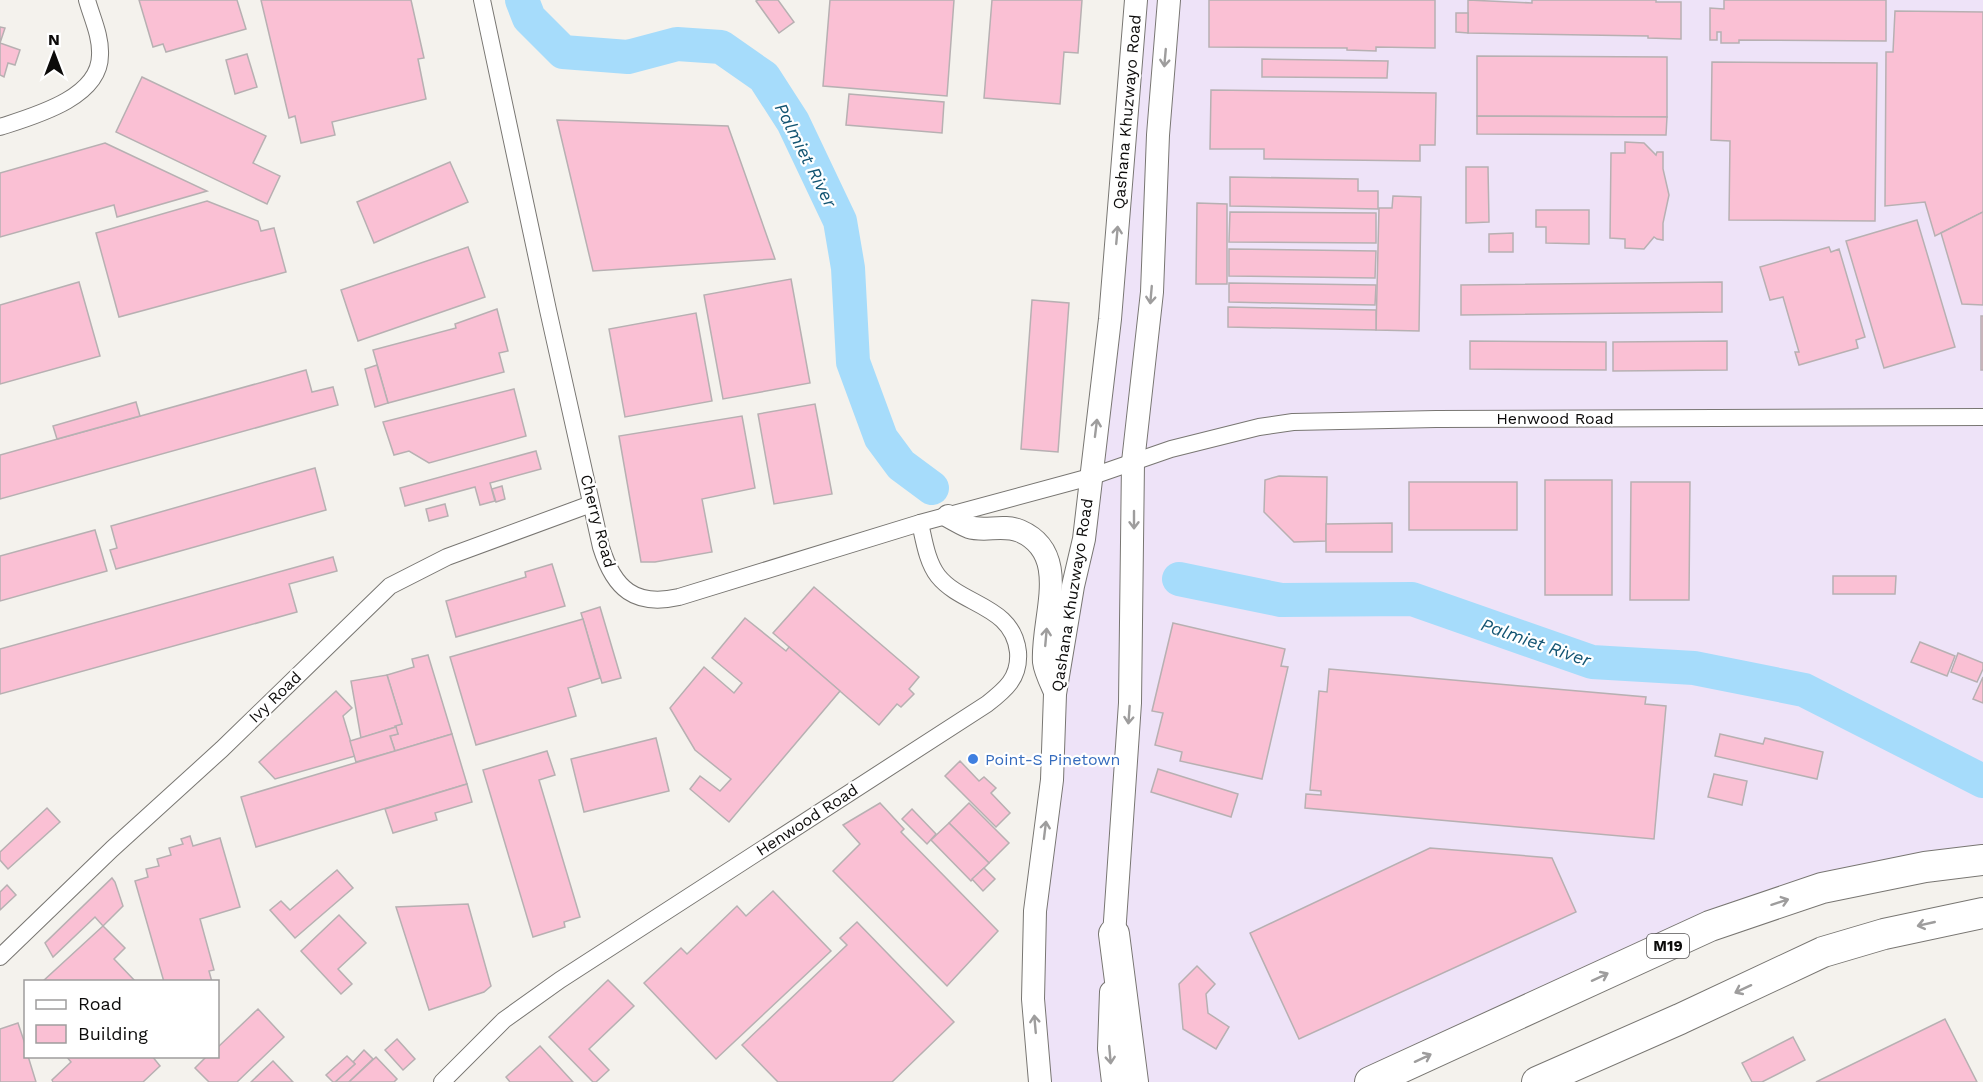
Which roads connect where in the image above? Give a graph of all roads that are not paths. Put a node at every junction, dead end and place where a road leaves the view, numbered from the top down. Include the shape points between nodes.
1 (87, 0) edge
2 (483, 0) edge
3 (1136, 0) edge
4 (1169, 0) edge
5 (0, 127) edge
6 (1983, 417) edge
7 (1133, 462) junction
8 (1090, 477) junction
9 (591, 504) junction
10 (948, 516) junction
11 (920, 523) junction
12 (1055, 694) junction
13 (1983, 860) edge
14 (1983, 913) edge
15 (1114, 934) junction
16 (0, 957) edge
17 (442, 1082) edge
18 (1040, 1082) edge
19 (1113, 1082) edge
20 (1133, 1082) edge
21 (1370, 1082) edge
22 (1537, 1082) edge

1 - 5 street via 99,39 95,75 64,103
2 - 9 street, Cherry Road
8 -> 3 main road, Qashana Khuzwayo Road via 1110,319
4 -> 7 main road, Qashana Khuzwayo Road via 1158,135 1152,291
6 - 7 street, Henwood Road via 1293,422 1259,427
7 - 8 street, Cherry Road
7 -> 15 main road, Qashana Khuzwayo Road via 1130,703
8 - 10 street, Cherry Road
8 - 12 main road, Qashana Khuzwayo Road via 1084,539
9 - 11 street, Cherry Road via 609,571 624,589 648,600 664,601
9 - 16 street, Ivy Road via 447,557 390,586
10 - 11 street, Cherry Road
12 -> 10 main road via 1044,663 1051,575 1043,548 1019,531 970,527
11 - 17 street, Henwood Road via 936,574 1003,619 1013,631 1018,666 1007,688 560,980 504,1020
18 -> 12 main road, Qashana Khuzwayo Road via 1033,999 1035,911 1052,780
21 -> 13 highway, M19 via 1720,923 1822,888 1924,867
14 -> 22 highway via 1884,934 1823,952
15 -> 19 main road, Qashana Khuzwayo Road via 1109,1049
15 - 20 highway

